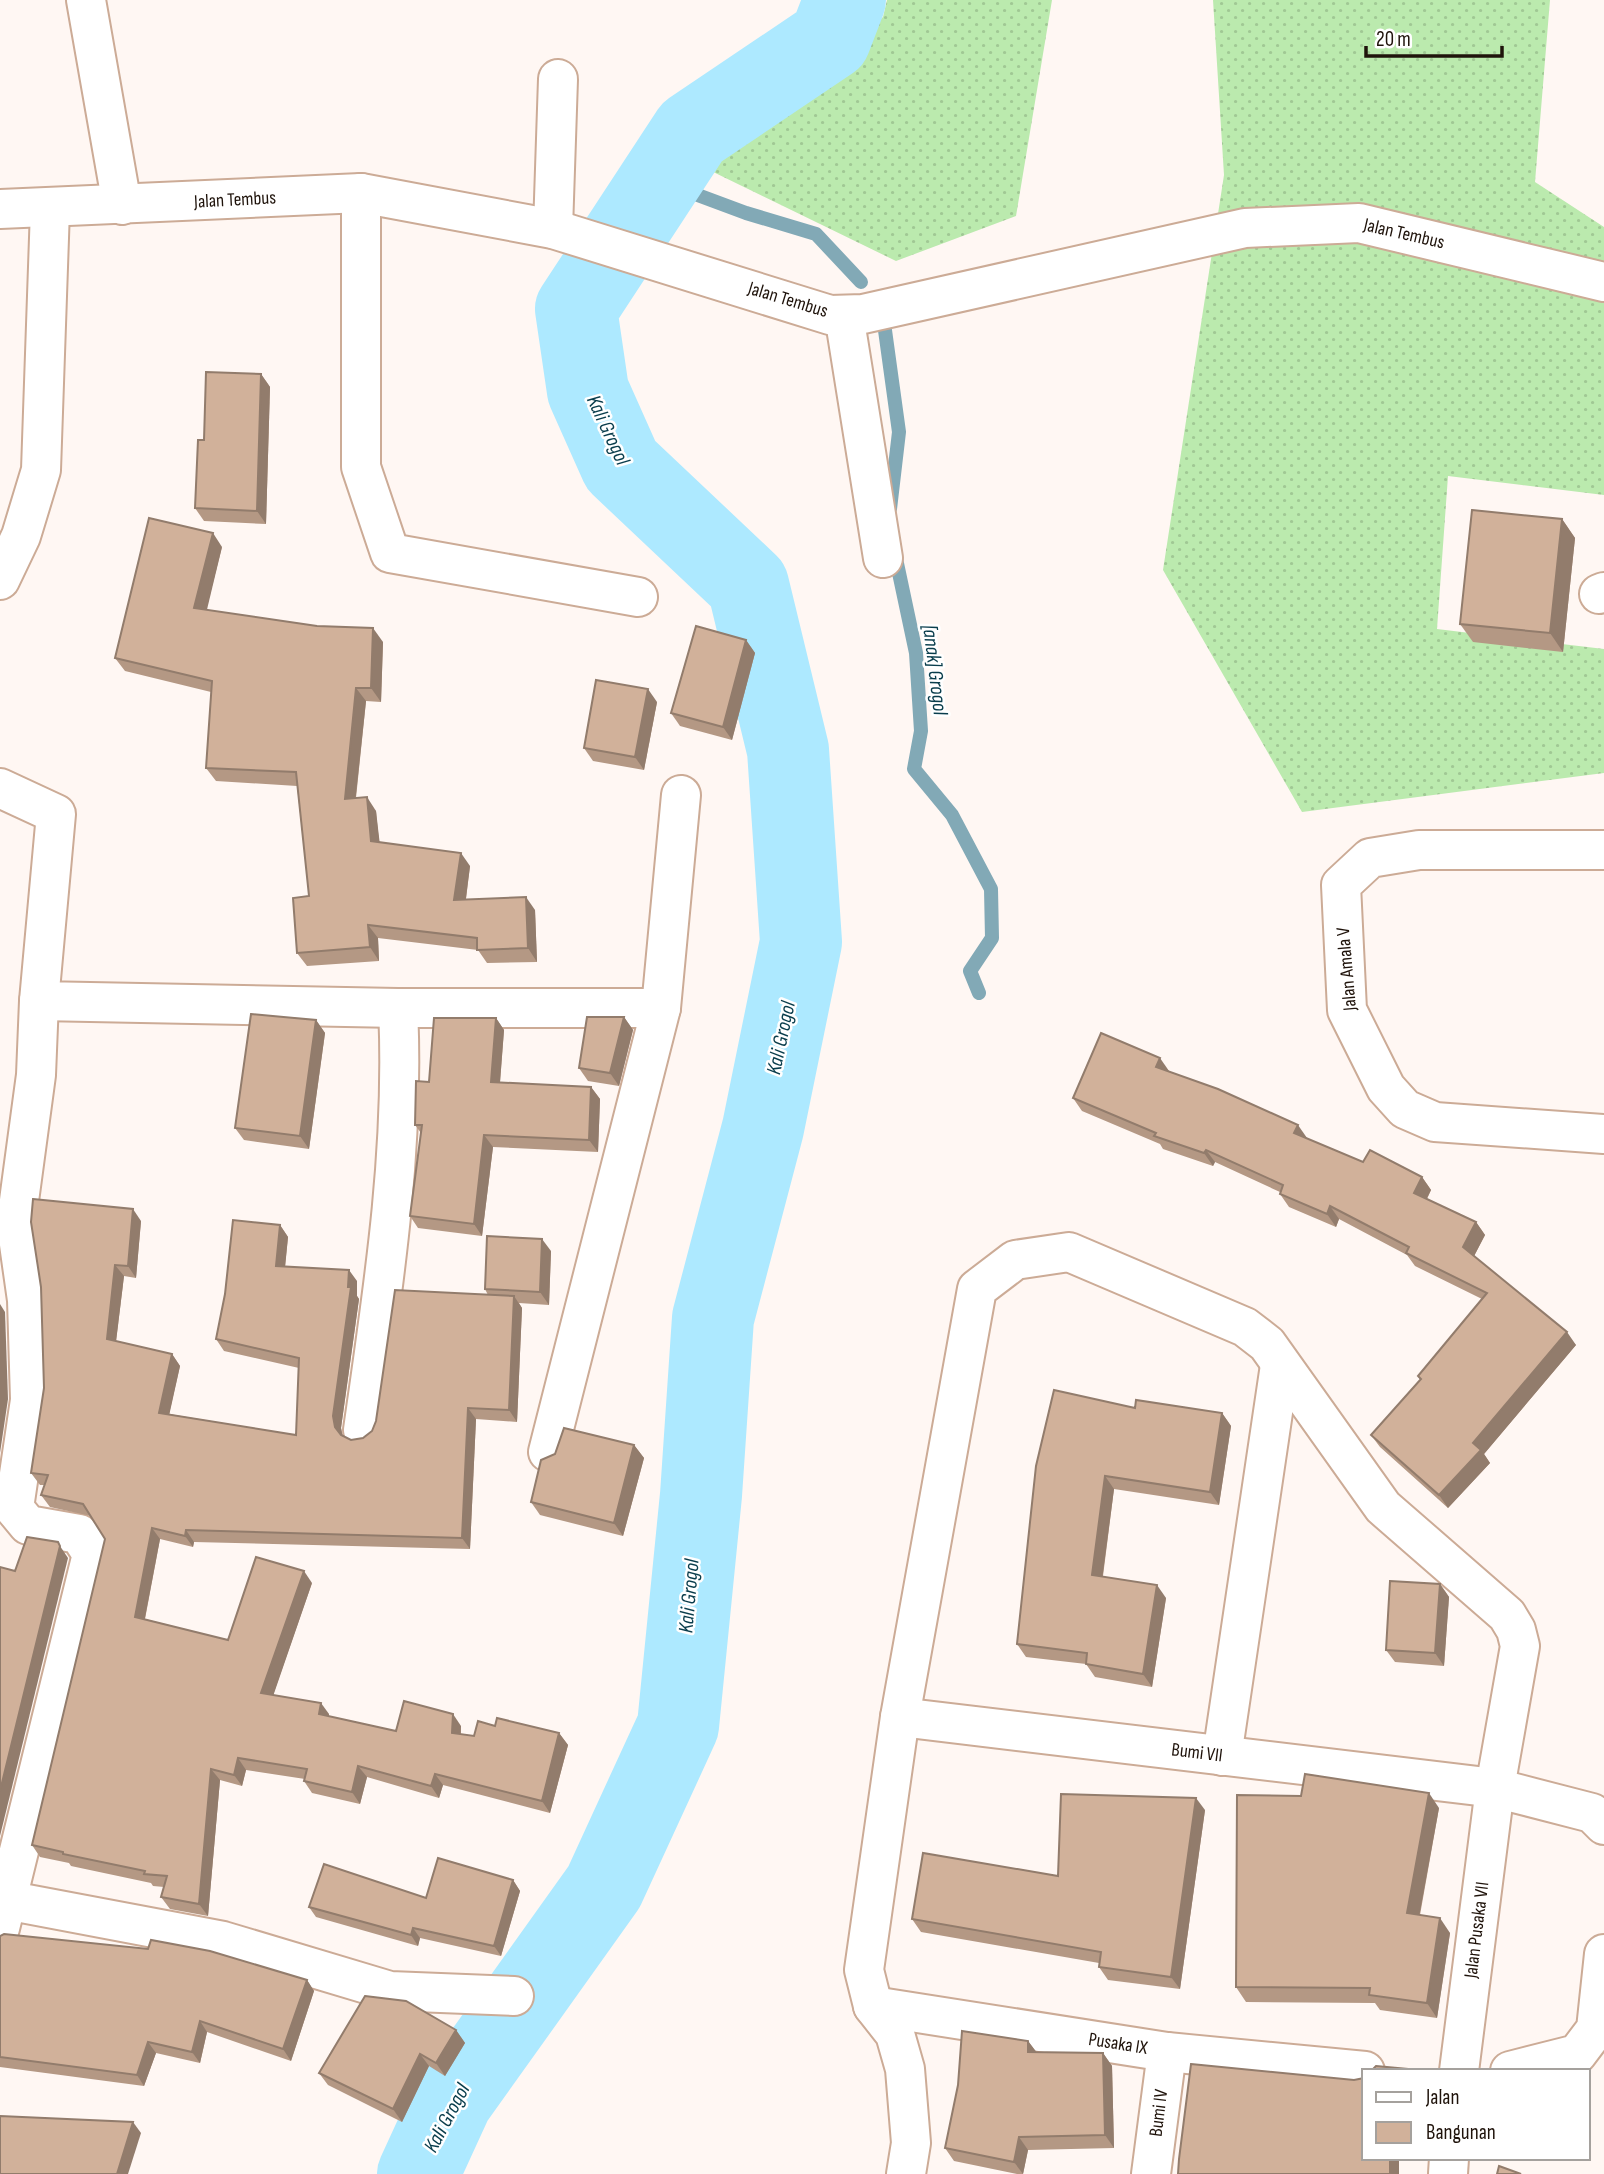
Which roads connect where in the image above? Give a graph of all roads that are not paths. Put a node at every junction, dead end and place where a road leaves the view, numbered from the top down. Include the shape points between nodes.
1 (86, 0) edge
2 (558, 79) dead end
3 (361, 193) junction
4 (122, 205) junction
5 (0, 209) edge
6 (50, 223) junction
7 (565, 233) junction
8 (1604, 282) edge
9 (844, 315) junction
10 (25, 332) dead end
11 (883, 558) dead end
12 (0, 580) edge
13 (638, 597) dead end
14 (0, 788) edge
15 (681, 796) dead end
16 (1604, 850) edge
17 (39, 1001) junction
18 (661, 1007) junction
19 (398, 1008) junction
20 (1604, 1134) edge
21 (13, 1300) edge
22 (1280, 1365) junction
23 (363, 1430) dead end
24 (548, 1452) dead end
25 (900, 1717) junction
26 (1222, 1756) junction
27 (1495, 1788) junction
28 (1604, 1825) edge
29 (2, 1909) edge
30 (1604, 1954) edge
31 (514, 1996) dead end
32 (873, 2006) junction
33 (1167, 2052) junction
34 (1460, 2069) edge
35 (1518, 2069) edge
36 (1362, 2071) edge
37 (906, 2174) edge
38 (1151, 2174) edge

1 - 4 street
2 - 7 street
3 - 4 street, Jalan Tembus
3 - 7 street, Jalan Tembus
3 - 13 street via 361,467 390,553
4 - 6 street, Jalan Tembus
5 - 6 street, Jalan Tembus
6 - 10 street via 31,250
6 - 12 street via 41,470
7 - 9 street, Jalan Tembus via 830,315
8 - 9 street, Jalan Tembus via 1346,223 1245,228
9 - 11 street
14 - 17 street via 56,814
15 - 18 street
16 - 20 street, Jalan Amala V via 1419,850 1370,858 1341,885 1347,1010 1386,1088 1405,1109 1435,1122
17 - 19 street
17 - 21 street via 36,1075 16,1223
18 - 19 street
18 - 24 street
19 - 23 street via 401,1063 388,1263
21 - 29 street via 30,1400 14,1508 28,1525 79,1534 92,1554
22 - 25 street, Jalan Pusaka VII via 1267,1344 1245,1327 1069,1252 1015,1260 977,1289
22 - 26 street
22 - 27 street, Jalan Pusaka VII via 1383,1507 1507,1615 1516,1630 1520,1646
25 - 26 street, Bumi VII
25 - 32 street, Jalan Pusaka VII via 864,1970
26 - 27 street, Bumi VII
27 - 28 street, Bumi VII via 1592,1813
27 - 34 street, Jalan Pusaka VII
29 - 31 street via 223,1941 390,1991
30 - 35 street via 1596,2029 1577,2054
32 - 33 street, Pusaka IX
32 - 37 street via 895,2034 905,2069 911,2143
33 - 36 street, Pusaka IX
33 - 38 street, Bumi IV

